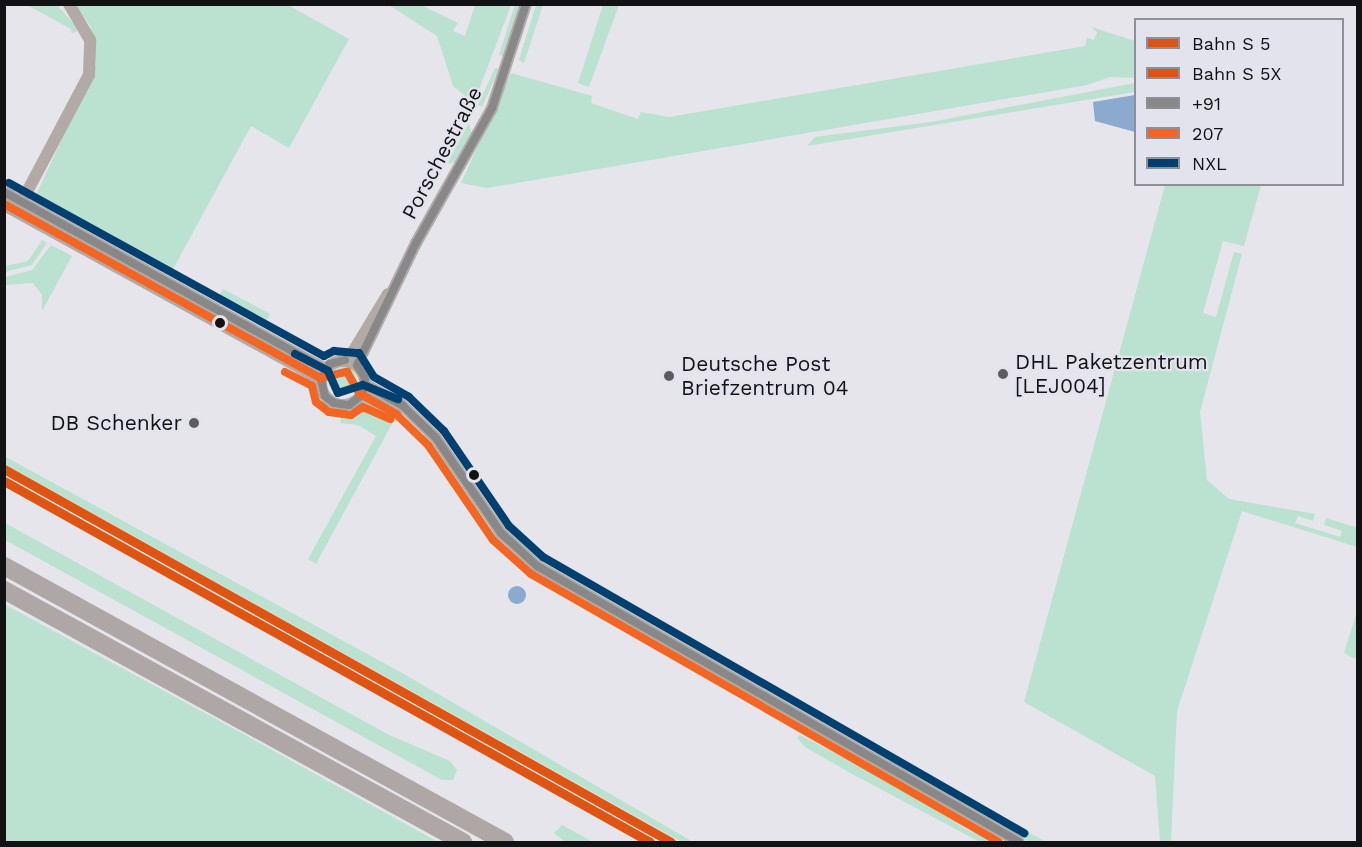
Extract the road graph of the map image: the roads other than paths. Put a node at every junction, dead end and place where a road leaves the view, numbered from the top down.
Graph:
1 (69, 4) edge
2 (526, 4) edge
3 (4, 192) edge
4 (4, 205) edge
5 (19, 207) junction
6 (353, 363) junction
7 (323, 374) junction
8 (364, 390) junction
9 (4, 566) edge
10 (4, 590) edge
11 (463, 843) edge
12 (505, 843) edge
13 (1019, 843) edge

1 - 5 street
2 - 6 street, Porschestraße
3 - 5 street
4 - 5 street
5 - 7 street
6 - 7 street
6 - 8 street
7 - 8 street
8 - 13 street
9 - 12 highway
10 - 11 highway

